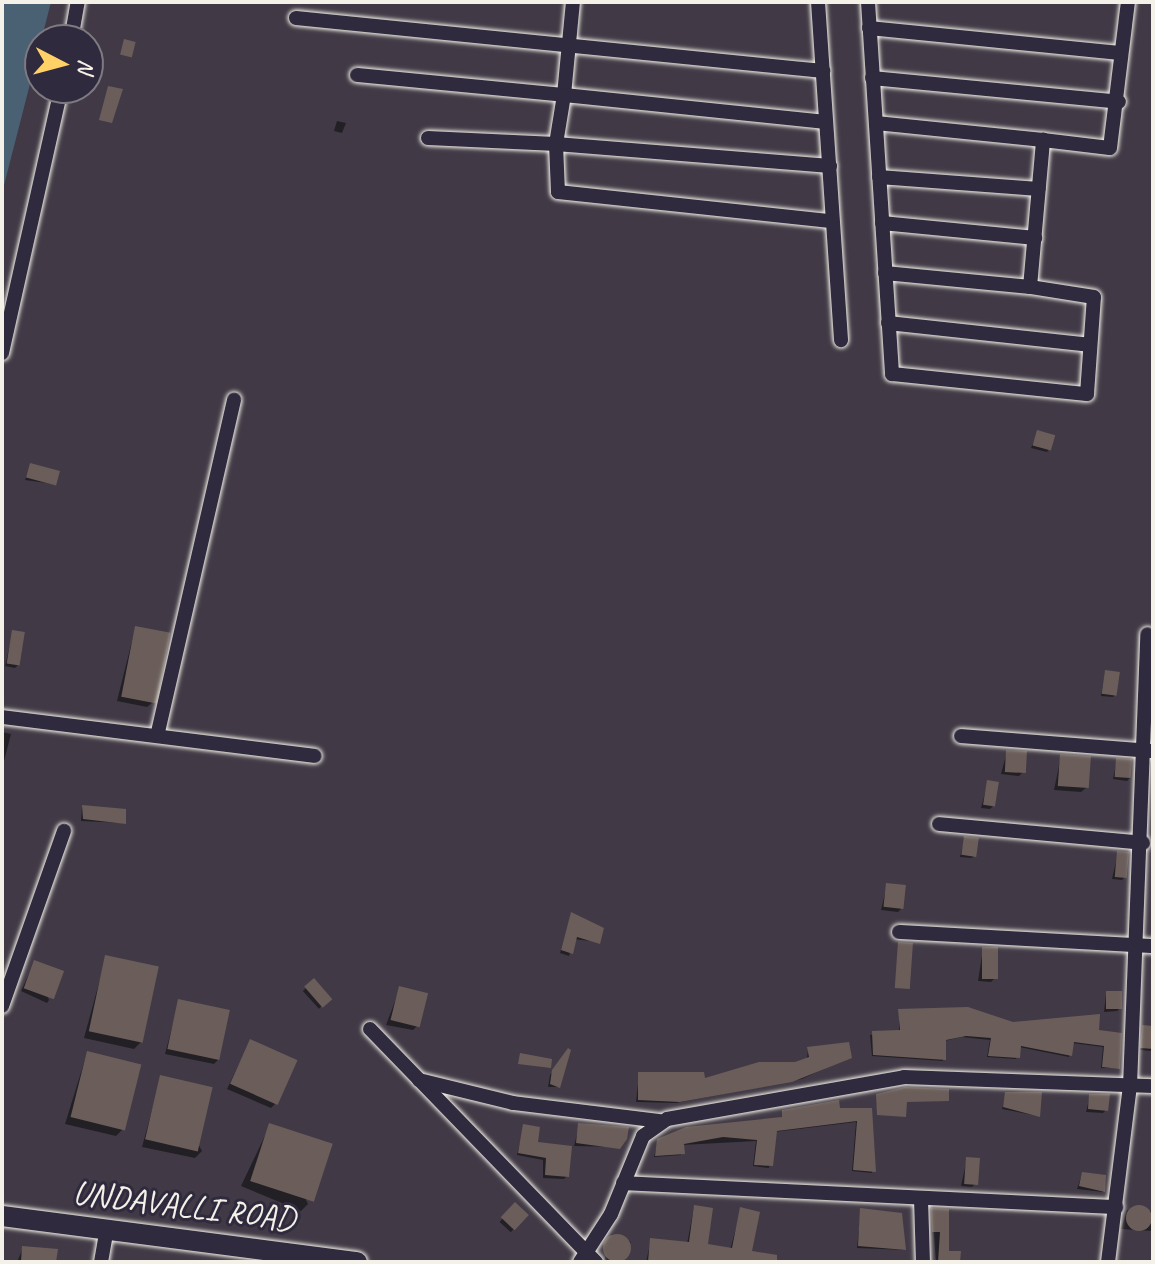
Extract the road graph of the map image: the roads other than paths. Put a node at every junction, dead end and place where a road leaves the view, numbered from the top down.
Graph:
1 (78, 2) edge
2 (573, 2) edge
3 (818, 2) edge
4 (868, 2) edge
5 (1128, 2) edge
6 (296, 18) dead end
7 (74, 24) edge
8 (869, 28) junction
9 (569, 45) junction
10 (1120, 53) junction
11 (823, 71) junction
12 (357, 75) dead end
13 (872, 78) junction
14 (564, 95) junction
15 (1119, 102) junction
16 (57, 104) edge
17 (826, 122) junction
18 (876, 123) junction
19 (428, 138) dead end
20 (1043, 140) junction
21 (556, 144) junction
22 (830, 166) junction
23 (879, 177) junction
24 (1039, 189) junction
25 (830, 221) junction
26 (882, 223) junction
27 (1035, 238) junction
28 (885, 273) junction
29 (1030, 287) junction
30 (888, 323) junction
31 (841, 340) dead end
32 (1089, 345) junction
33 (2, 353) edge
34 (234, 400) dead end
35 (1147, 634) dead end
36 (2, 717) edge
37 (158, 732) junction
38 (961, 736) dead end
39 (1150, 751) edge
40 (315, 756) dead end
41 (939, 824) dead end
42 (64, 831) dead end
43 (1143, 843) junction
44 (899, 932) dead end
45 (1137, 945) junction
46 (1153, 946) edge
47 (2, 1006) edge
48 (370, 1029) dead end
49 (419, 1080) junction
50 (1130, 1086) junction
51 (1153, 1086) edge
52 (660, 1121) junction
53 (623, 1183) junction
54 (921, 1199) junction
55 (1116, 1207) junction
56 (2, 1216) edge
57 (107, 1229) junction
58 (300, 1256) edge
59 (587, 1259) edge
60 (101, 1262) edge
61 (357, 1262) edge
62 (923, 1262) edge
63 (1108, 1262) edge

1 - 7 street
2 - 9 street
3 - 11 street
4 - 8 street
5 - 10 street
6 - 9 street
8 - 10 street
8 - 13 street
9 - 11 street
9 - 14 street
10 - 15 street
11 - 17 street
12 - 14 street
13 - 15 street
13 - 18 street
14 - 17 street
14 - 21 street
15 - 20 street
16 - 33 street
17 - 22 street
18 - 20 street
18 - 23 street
19 - 21 street
20 - 24 street
21 - 22 street
21 - 25 street
22 - 25 street
23 - 24 street
23 - 26 street
24 - 27 street
25 - 31 street
26 - 27 street
26 - 28 street
27 - 29 street
28 - 29 street
28 - 30 street
29 - 32 street
30 - 32 street
30 - 32 street
34 - 37 street
35 - 39 street
36 - 37 street
37 - 40 street
38 - 39 street
39 - 43 street
41 - 43 street
42 - 47 street
43 - 45 street
44 - 45 street
45 - 46 street
45 - 50 street
48 - 49 street
49 - 52 street
49 - 59 street
50 - 51 street
50 - 52 street
50 - 55 street
52 - 53 street
53 - 54 street
53 - 59 street
54 - 55 street
54 - 62 street
55 - 63 street
56 - 57 main road, UNDAVALLI ROAD
57 - 58 main road, UNDAVALLI ROAD
57 - 60 street
58 - 61 main road, UNDAVALLI ROAD

